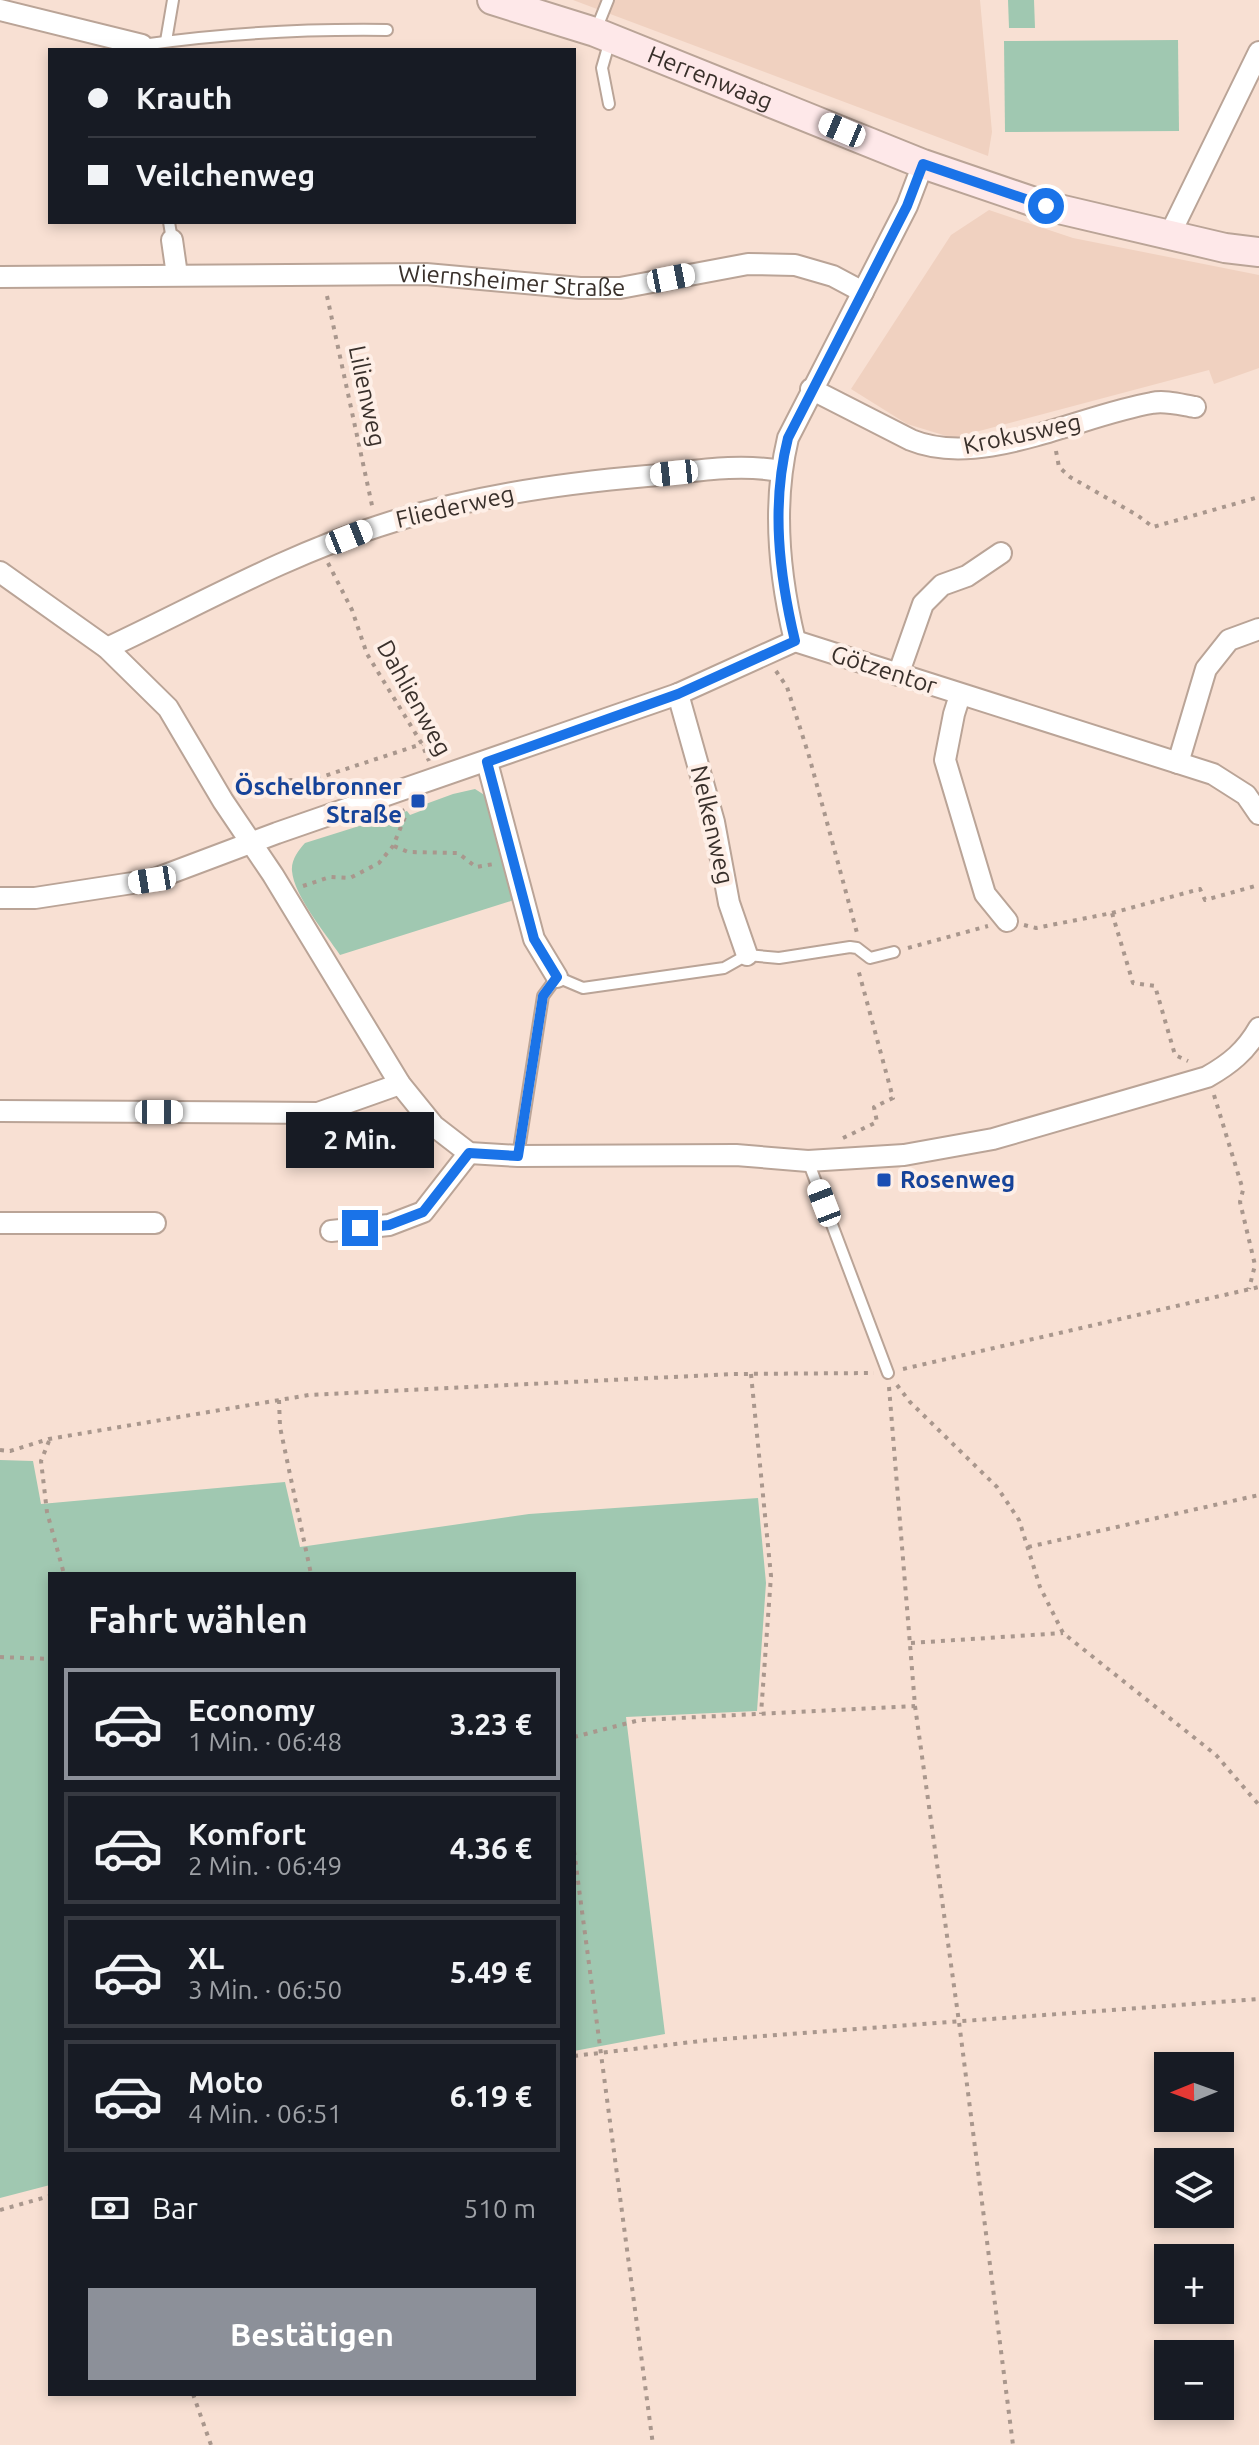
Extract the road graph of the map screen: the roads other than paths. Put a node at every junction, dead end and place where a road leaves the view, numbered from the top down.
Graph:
1 (173, 0) edge
2 (492, 0) edge
3 (608, 0) edge
4 (0, 10) edge
5 (387, 30) dead end
6 (603, 35) junction
7 (166, 41) junction
8 (142, 47) edge
9 (1259, 52) edge
10 (609, 104) dead end
11 (923, 164) junction
12 (170, 231) edge
13 (1169, 236) junction
14 (1259, 252) edge
15 (177, 275) junction
16 (0, 277) edge
17 (863, 292) junction
18 (811, 389) junction
19 (1195, 407) dead end
20 (780, 471) junction
21 (1001, 553) dead end
22 (0, 572) edge
23 (1259, 629) edge
24 (795, 641) junction
25 (107, 648) junction
26 (898, 675) junction
27 (678, 694) junction
28 (960, 695) junction
29 (487, 762) junction
30 (1178, 763) junction
31 (1259, 814) edge
32 (251, 843) junction
33 (0, 898) edge
34 (1007, 921) road end
35 (894, 952) road end
36 (747, 955) junction
37 (557, 977) junction
38 (1256, 1041) edge
39 (400, 1084) junction
40 (0, 1111) edge
41 (469, 1153) junction
42 (518, 1156) junction
43 (808, 1161) junction
44 (0, 1223) edge
45 (155, 1223) dead end
46 (331, 1231) dead end
47 (888, 1373) road end

1 - 7 lane
2 - 6 main road, Herrenwaag
3 - 6 lane
4 - 8 street
5 - 7 lane
6 - 10 lane
6 - 11 main road, Herrenwaag
7 - 8 lane
9 - 13 street
11 - 13 main road
11 - 17 street
12 - 15 street
13 - 14 main road
15 - 16 street, Wiernsheimer Straße
15 - 17 street, Wiernsheimer Straße
17 - 18 street
18 - 19 street, Krokusweg
18 - 20 street
20 - 24 street
20 - 25 street, Fliederweg
21 - 26 street
22 - 25 street
23 - 30 street
24 - 26 street, Götzentor
24 - 27 street
25 - 32 street
26 - 28 street, Götzentor
27 - 29 street
27 - 36 street, Nelkenweg
28 - 30 street, Götzentor
28 - 34 street, Götzentor
29 - 32 street
29 - 37 street
30 - 31 street, Götzentor
32 - 33 street
32 - 39 street
35 - 36 lane
36 - 37 lane
37 - 42 lane
38 - 43 street
39 - 40 street
39 - 41 street
41 - 42 street
41 - 46 street
42 - 43 street
43 - 47 lane
44 - 45 street

